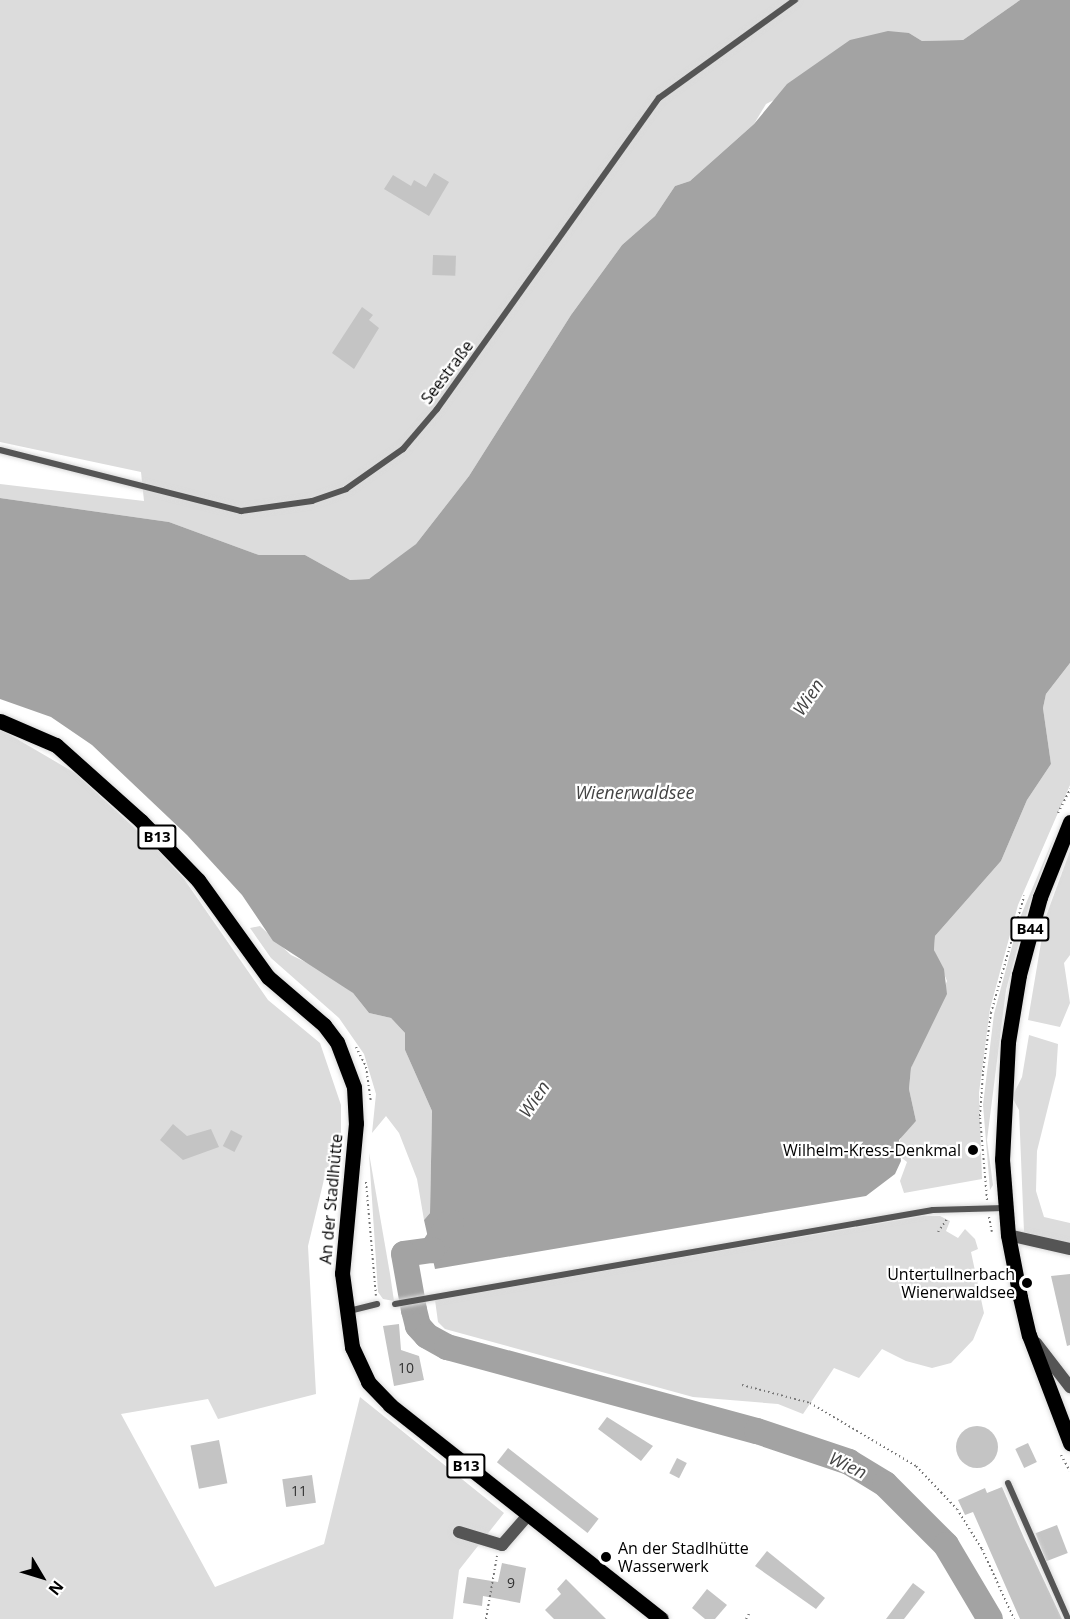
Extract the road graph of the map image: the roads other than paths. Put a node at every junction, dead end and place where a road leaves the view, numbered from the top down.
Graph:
1 (795, 0) edge
2 (0, 450) edge
3 (0, 721) edge
4 (1070, 822) edge
5 (1005, 1208) junction
6 (1001, 1237) junction
7 (1070, 1249) edge
8 (377, 1304) dead end
9 (395, 1304) dead end
10 (345, 1311) junction
11 (1029, 1335) junction
12 (1070, 1388) edge
13 (1070, 1443) edge
14 (1008, 1483) dead end
15 (528, 1515) junction
16 (459, 1532) dead end
17 (661, 1619) edge
18 (1068, 1619) edge

1 - 2 lane, Seestraße
3 - 10 main road, An der Stadlhütte / B13
4 - 5 main road, B44
5 - 6 main road, B44
5 - 9 lane
6 - 7 street
6 - 11 main road, B44
8 - 10 lane
10 - 15 main road, An der Stadlhütte / B13
11 - 12 street
11 - 13 main road, B44
14 - 18 lane
15 - 16 street
15 - 17 main road, An der Stadlhütte / B13

